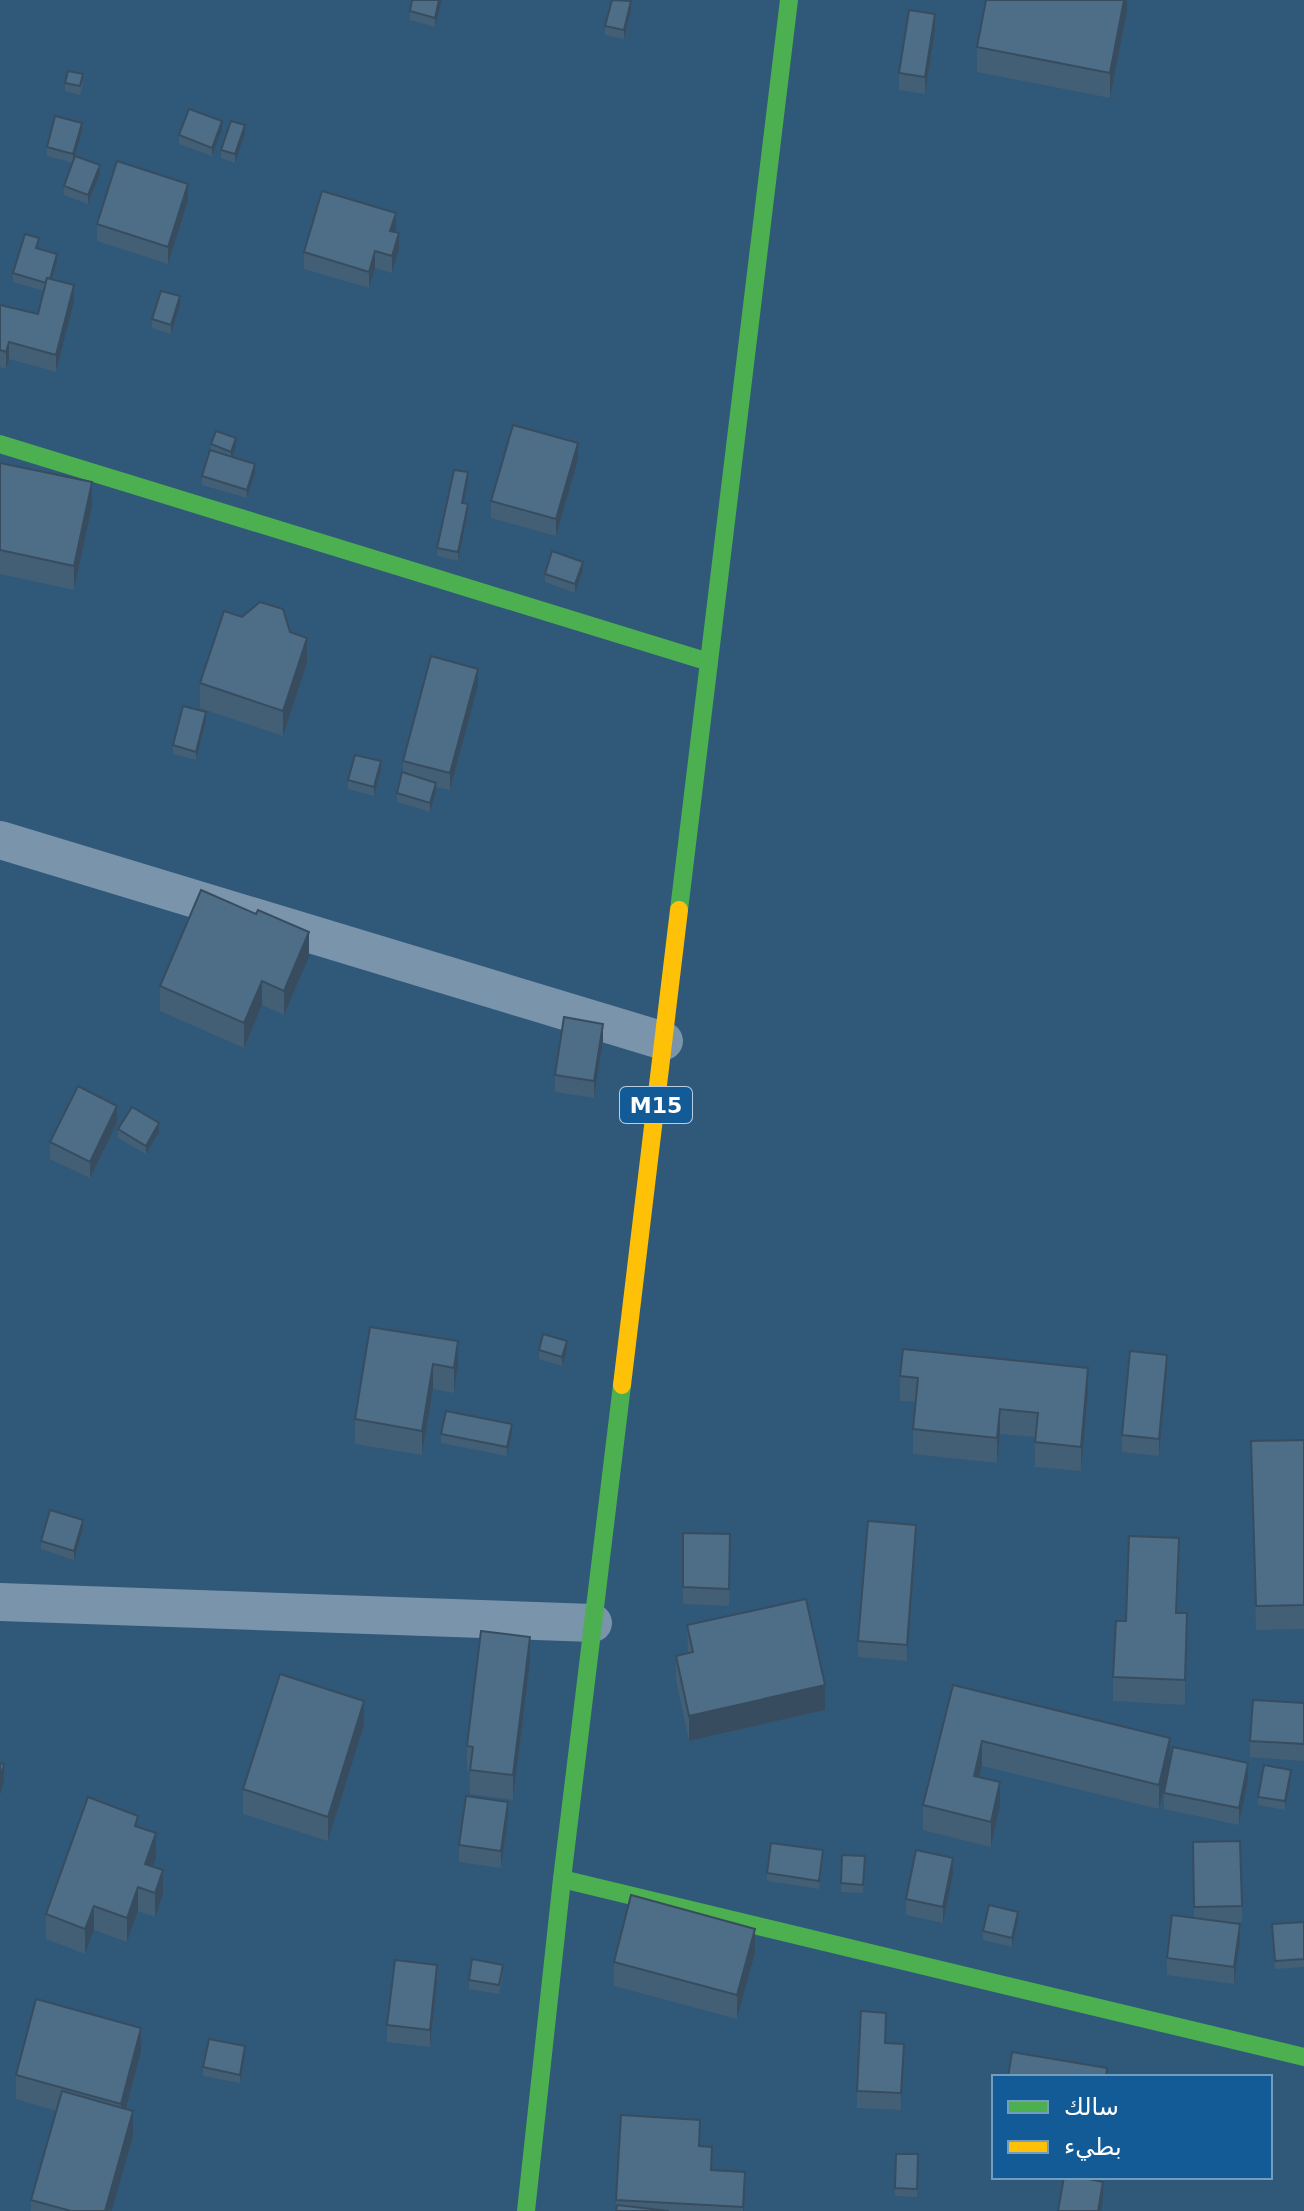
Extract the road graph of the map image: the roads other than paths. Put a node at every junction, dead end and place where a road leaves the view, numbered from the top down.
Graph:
1 (789, 0) edge
2 (0, 444) edge
3 (709, 662) junction
4 (0, 840) edge
5 (664, 1041) junction
6 (0, 1602) edge
7 (593, 1623) junction
8 (562, 1879) junction
9 (1304, 2057) edge
10 (526, 2211) edge

1 - 3 main road, M15
2 - 3 main road
3 - 5 main road, M15
4 - 5 street
5 - 7 main road, M15
6 - 7 street
7 - 8 main road, M15
8 - 9 main road
8 - 10 main road, M15

